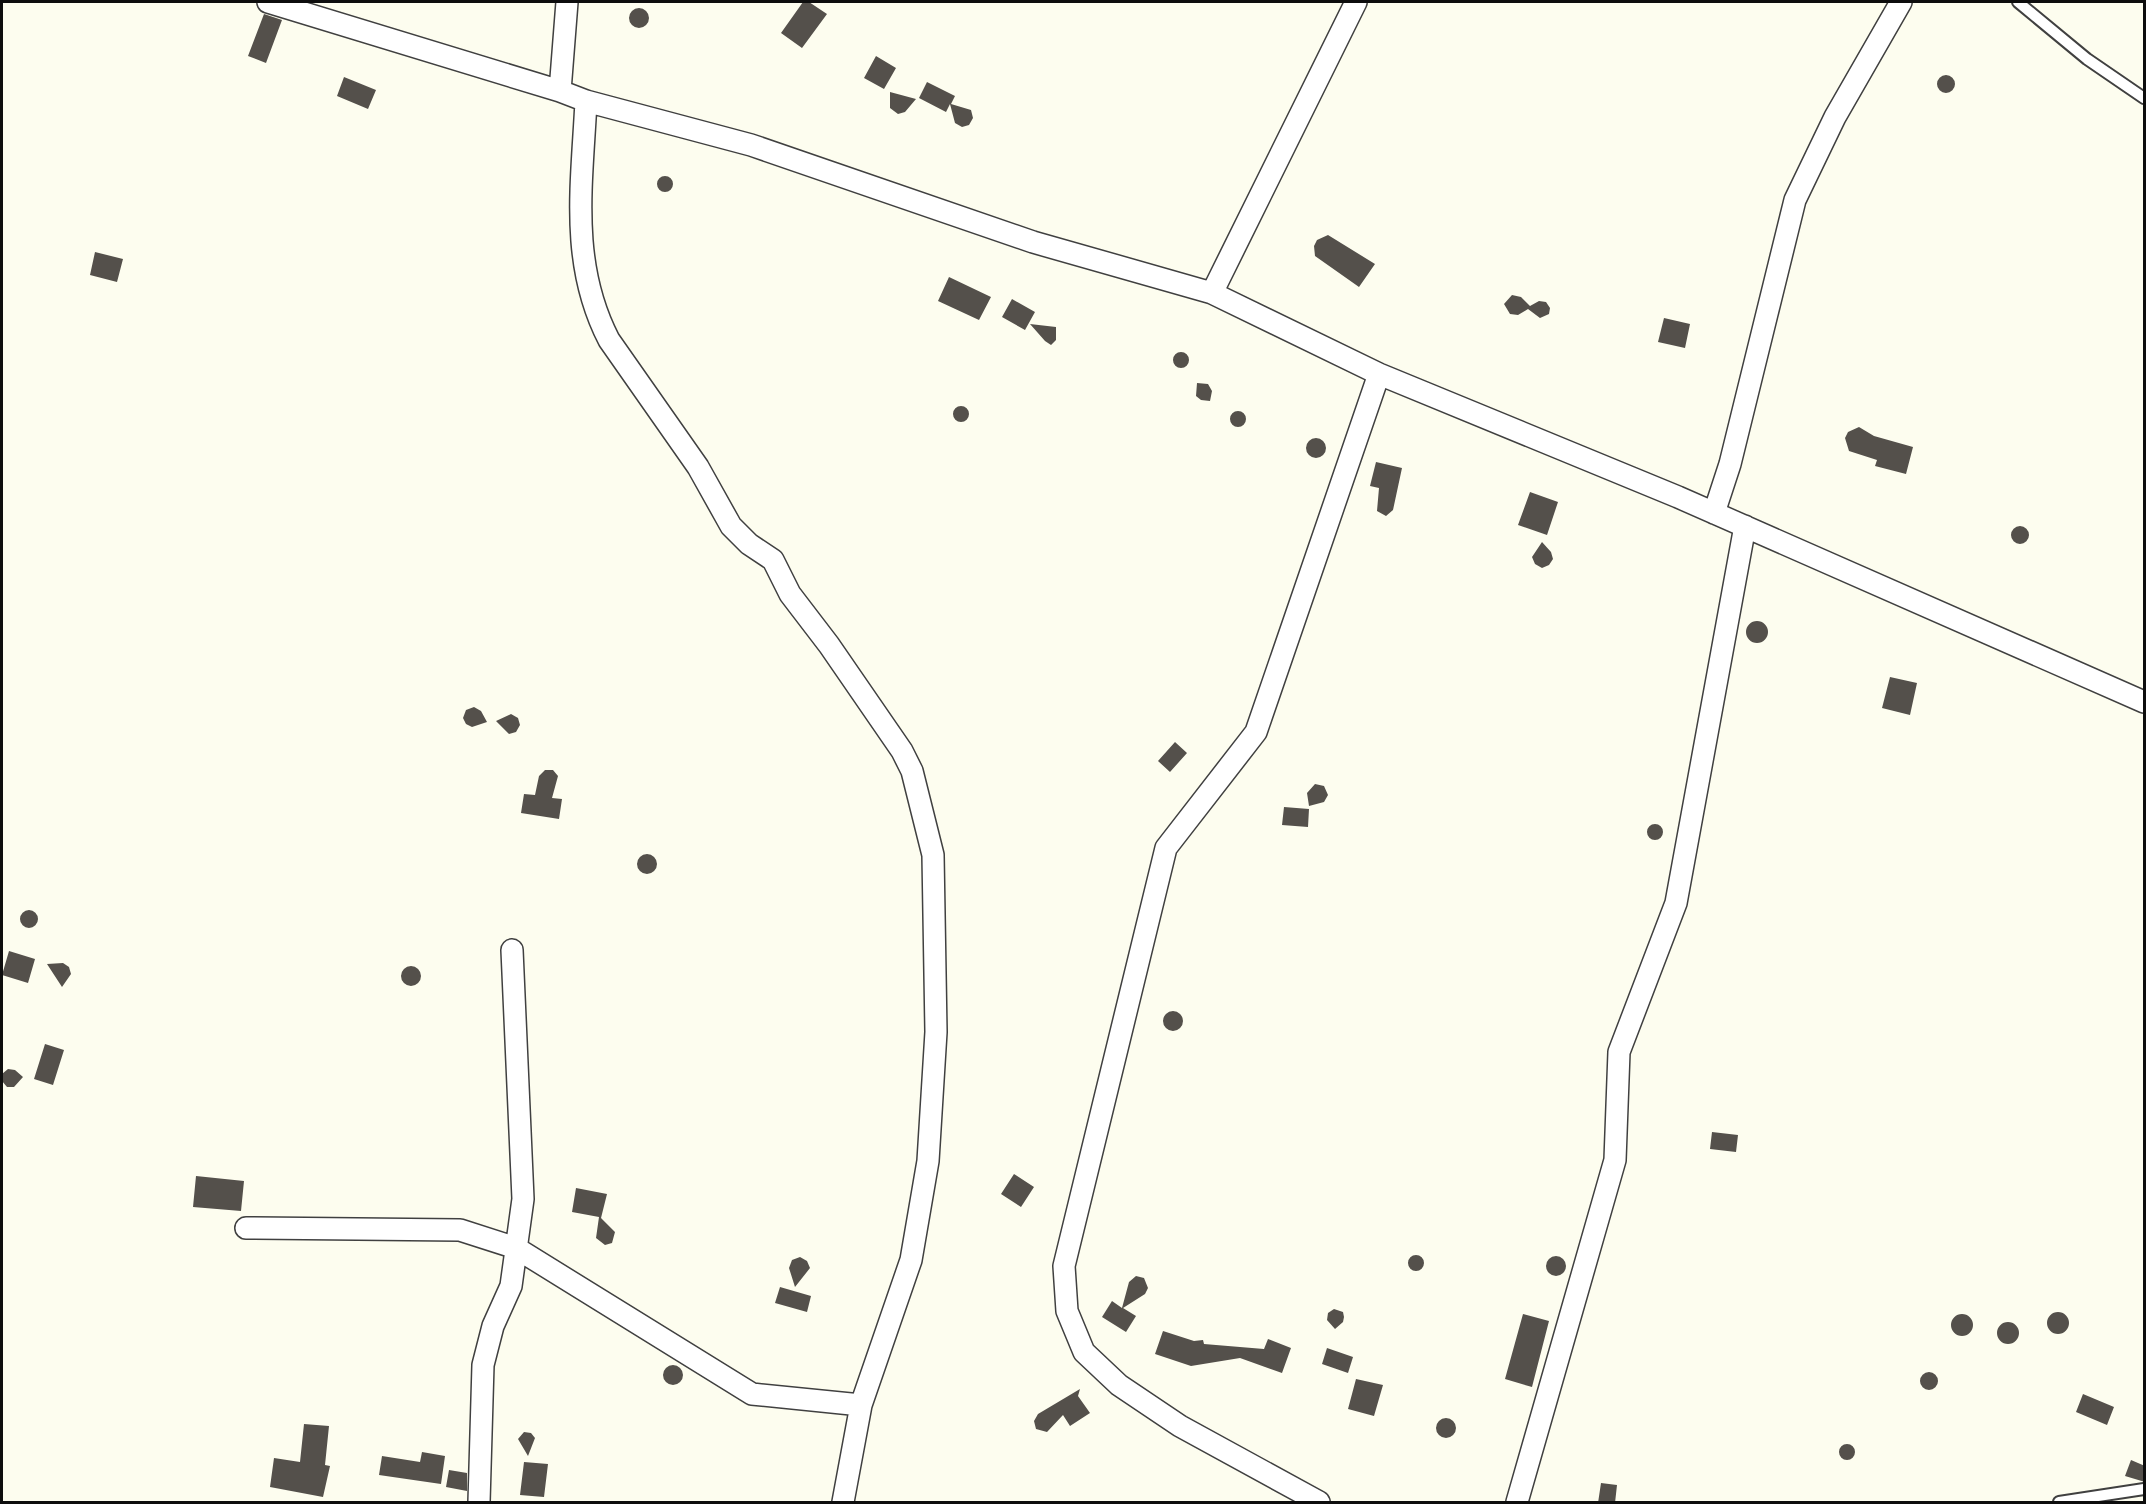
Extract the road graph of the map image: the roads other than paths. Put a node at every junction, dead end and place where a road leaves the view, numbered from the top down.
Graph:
1 (268, 2) edge
2 (567, 2) edge
3 (1356, 2) edge
4 (1901, 2) edge
5 (2018, 2) edge
6 (560, 91) junction
7 (2145, 98) edge
8 (586, 101) junction
9 (1212, 293) junction
10 (1379, 374) junction
11 (1714, 513) junction
12 (1745, 526) junction
13 (2145, 702) edge
14 (512, 950) dead end
15 (246, 1228) dead end
16 (516, 1248) junction
17 (861, 1405) junction
18 (2145, 1489) edge
19 (479, 1503) edge
20 (843, 1503) edge
21 (1319, 1503) edge
22 (1517, 1503) edge
23 (2059, 1503) edge

1 - 6 street
2 - 6 street
3 - 9 street
4 - 11 street
5 - 7 lane
6 - 8 street
8 - 9 street
8 - 17 street
9 - 10 street
10 - 11 street
10 - 21 street
11 - 12 street
12 - 13 street
12 - 22 street
14 - 16 street
15 - 16 street
16 - 17 street
16 - 19 street
17 - 20 street
18 - 23 lane

